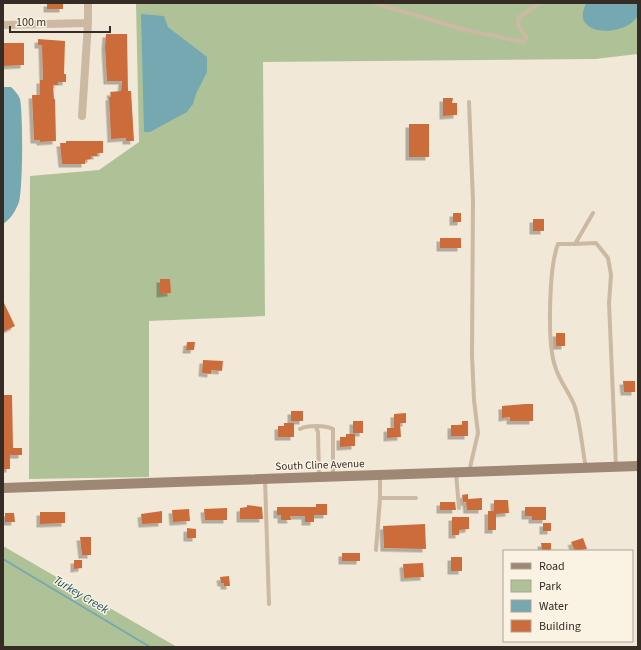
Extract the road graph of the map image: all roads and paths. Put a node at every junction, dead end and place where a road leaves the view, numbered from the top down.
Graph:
1 (88, 3) edge
2 (374, 3) edge
3 (540, 3) edge
4 (88, 23) junction
5 (3, 25) edge
6 (469, 102) dead end
7 (82, 116) dead end
8 (593, 213) dead end
9 (575, 244) junction
10 (316, 427) junction
11 (300, 429) dead end
12 (638, 466) edge
13 (616, 467) junction
14 (586, 468) junction
15 (456, 472) junction
16 (469, 472) junction
17 (380, 475) junction
18 (334, 476) junction
19 (318, 477) junction
20 (265, 478) junction
21 (3, 488) edge
22 (380, 498) junction
23 (416, 498) dead end
24 (459, 508) dead end
25 (376, 550) dead end
26 (269, 604) dead end

1 - 4 street
2 - 3 lane
4 - 5 street
4 - 7 street
6 - 16 lane
8 - 9 lane
9 - 13 lane
9 - 14 lane
10 - 11 lane
10 - 18 lane
10 - 19 lane
12 - 13 street, South Cline Avenue
13 - 14 street, South Cline Avenue
14 - 16 street, South Cline Avenue
15 - 16 street, South Cline Avenue
15 - 17 street, South Cline Avenue
15 - 24 lane
17 - 18 street, South Cline Avenue
17 - 22 lane
18 - 19 street, South Cline Avenue
19 - 20 street, South Cline Avenue
20 - 21 street, South Cline Avenue
20 - 26 lane
22 - 23 lane
22 - 25 lane

